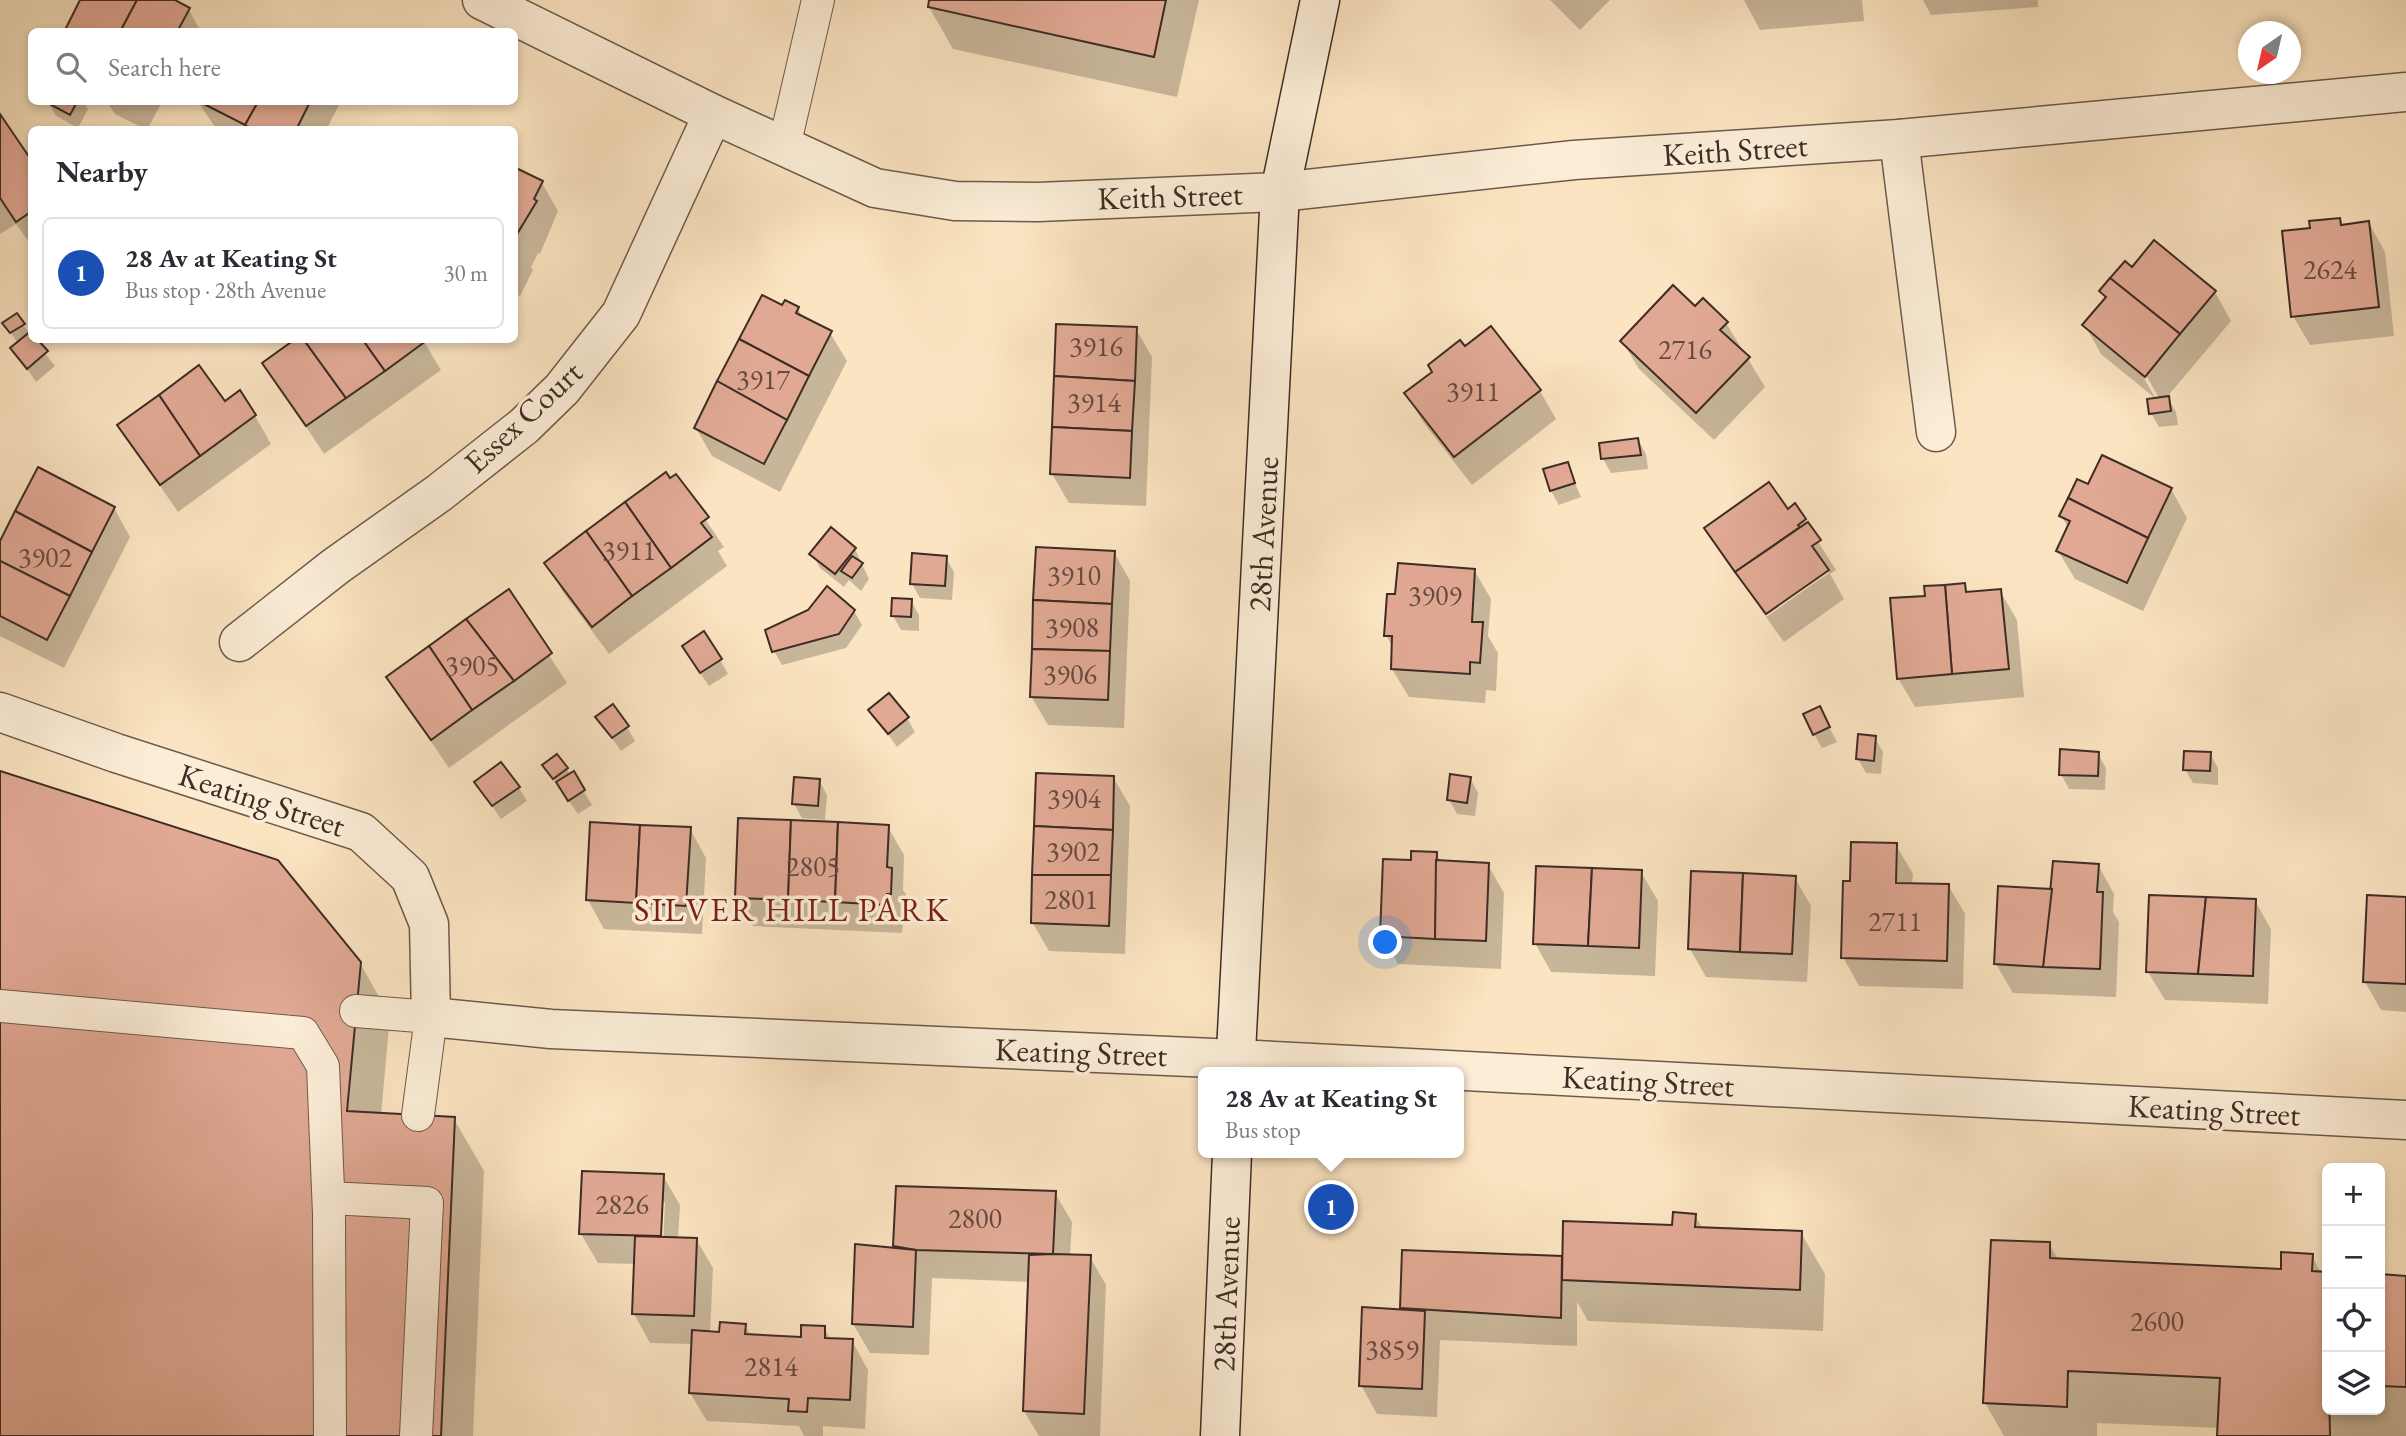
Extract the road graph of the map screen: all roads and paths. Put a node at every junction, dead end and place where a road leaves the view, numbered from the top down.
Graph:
1 (482, 0) edge
2 (818, 0) edge
3 (1320, 0) edge
4 (2406, 92) edge
5 (713, 114) junction
6 (1899, 139) junction
7 (784, 146) junction
8 (1280, 192) junction
9 (1936, 432) dead end
10 (239, 642) dead end
11 (0, 712) edge
12 (0, 1006) edge
13 (356, 1011) dead end
14 (431, 1017) junction
15 (1236, 1066) edge
16 (1258, 1067) edge
17 (1464, 1077) edge
18 (418, 1115) dead end
19 (2406, 1120) edge
20 (1232, 1158) edge
21 (329, 1198) junction
22 (330, 1436) edge
23 (416, 1436) edge
24 (1220, 1436) edge

1 - 5 street, Keith Street
2 - 7 lane
3 - 8 street, 28th Avenue
4 - 6 street, Keith Street
5 - 7 street, Keith Street
5 - 10 street, Essex Court
6 - 8 street, Keith Street
6 - 9 street
7 - 8 street, Keith Street
8 - 15 street, 28th Avenue
11 - 14 street, Keating Street
12 - 21 lane
13 - 14 lane
14 - 15 street, Keating Street
14 - 18 lane
15 - 16 street, Keating Street
17 - 19 street, Keating Street
20 - 24 street, 28th Avenue
21 - 22 lane
21 - 23 lane

